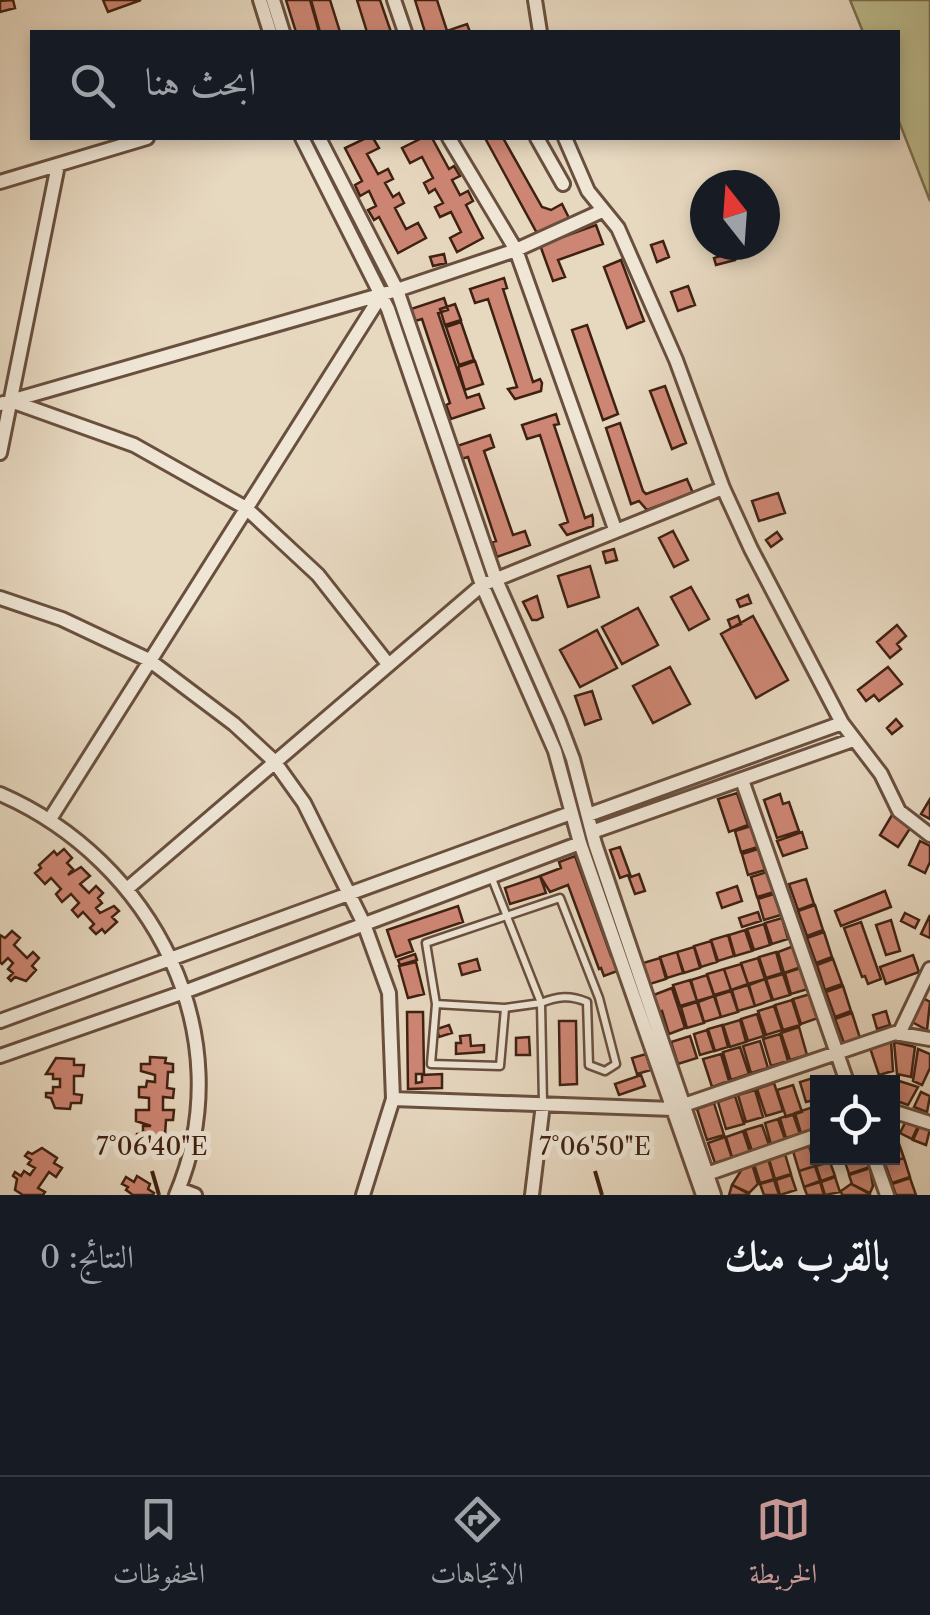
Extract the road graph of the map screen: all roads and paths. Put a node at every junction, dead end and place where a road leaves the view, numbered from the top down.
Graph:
1 (260, 0) edge
2 (274, 0) edge
3 (394, 0) edge
4 (535, 0) edge
5 (269, 30) edge
6 (283, 30) edge
7 (403, 30) edge
8 (540, 30) edge
9 (140, 140) edge
10 (303, 140) edge
11 (320, 140) edge
12 (450, 140) edge
13 (539, 140) edge
14 (566, 140) edge
15 (58, 164) junction
16 (0, 182) edge
17 (562, 184) dead end
18 (602, 211) junction
19 (516, 250) junction
20 (397, 290) junction
21 (382, 294) junction
22 (5, 403) edge
23 (0, 453) edge
24 (722, 488) junction
25 (246, 508) junction
26 (615, 529) junction
27 (489, 582) junction
28 (0, 598) edge
29 (149, 660) junction
30 (388, 664) junction
31 (842, 723) junction
32 (854, 740) junction
33 (274, 762) junction
34 (742, 780) junction
35 (0, 794) edge
36 (571, 813) junction
37 (588, 815) junction
38 (50, 819) junction
39 (592, 832) junction
40 (930, 834) edge
41 (580, 843) junction
42 (491, 876) junction
43 (128, 888) junction
44 (348, 894) junction
45 (505, 917) junction
46 (364, 924) junction
47 (170, 957) junction
48 (930, 969) edge
49 (184, 992) junction
50 (541, 1003) junction
51 (436, 1004) junction
52 (504, 1008) junction
53 (0, 1020) edge
54 (900, 1034) junction
55 (930, 1040) edge
56 (836, 1054) junction
57 (0, 1056) edge
58 (844, 1075) edge
59 (394, 1099) junction
60 (543, 1104) junction
61 (677, 1107) junction
62 (900, 1114) edge
63 (930, 1123) edge
64 (810, 1137) edge
65 (876, 1165) edge
66 (707, 1174) junction
67 (177, 1192) edge
68 (195, 1195) edge
69 (362, 1195) edge
70 (532, 1195) edge
71 (703, 1195) edge
72 (714, 1195) edge
73 (887, 1195) edge

1 - 5 street
2 - 6 street
3 - 7 street
4 - 8 street
9 - 15 street
10 - 21 street
11 - 20 street
12 - 19 street
13 - 17 street
14 - 18 street
15 - 16 street
15 - 22 street
18 - 19 street
18 - 24 street
19 - 20 street
19 - 26 street
20 - 21 street
20 - 27 street
21 - 22 street
21 - 25 street
21 - 27 street
22 - 23 street
22 - 25 street
24 - 26 street
24 - 31 street
25 - 29 street
25 - 30 street
26 - 27 street
27 - 30 street
27 - 36 street
27 - 37 street
28 - 29 street
29 - 33 street
29 - 38 street
30 - 33 street
31 - 32 street
31 - 37 street
32 - 34 street
32 - 40 street
33 - 43 street
33 - 44 street
34 - 39 street
34 - 56 street
35 - 38 street
36 - 41 street
36 - 44 street
37 - 39 street
38 - 43 street
39 - 61 street
41 - 42 street
41 - 61 street
42 - 45 lane
42 - 46 street
43 - 47 street
44 - 46 street
44 - 47 street
45 - 50 lane
45 - 50 lane
45 - 51 lane
46 - 49 street
46 - 59 street
47 - 49 street
47 - 53 street
48 - 54 street
49 - 57 street
49 - 67 street
50 - 52 lane
50 - 60 lane
51 - 52 lane
51 - 52 lane
54 - 55 street
54 - 56 street
56 - 58 street
56 - 61 street
59 - 60 street
59 - 69 street
60 - 61 street
60 - 70 street
61 - 66 street
61 - 71 street
62 - 63 street
64 - 66 street
65 - 73 street
66 - 72 street
67 - 68 street

